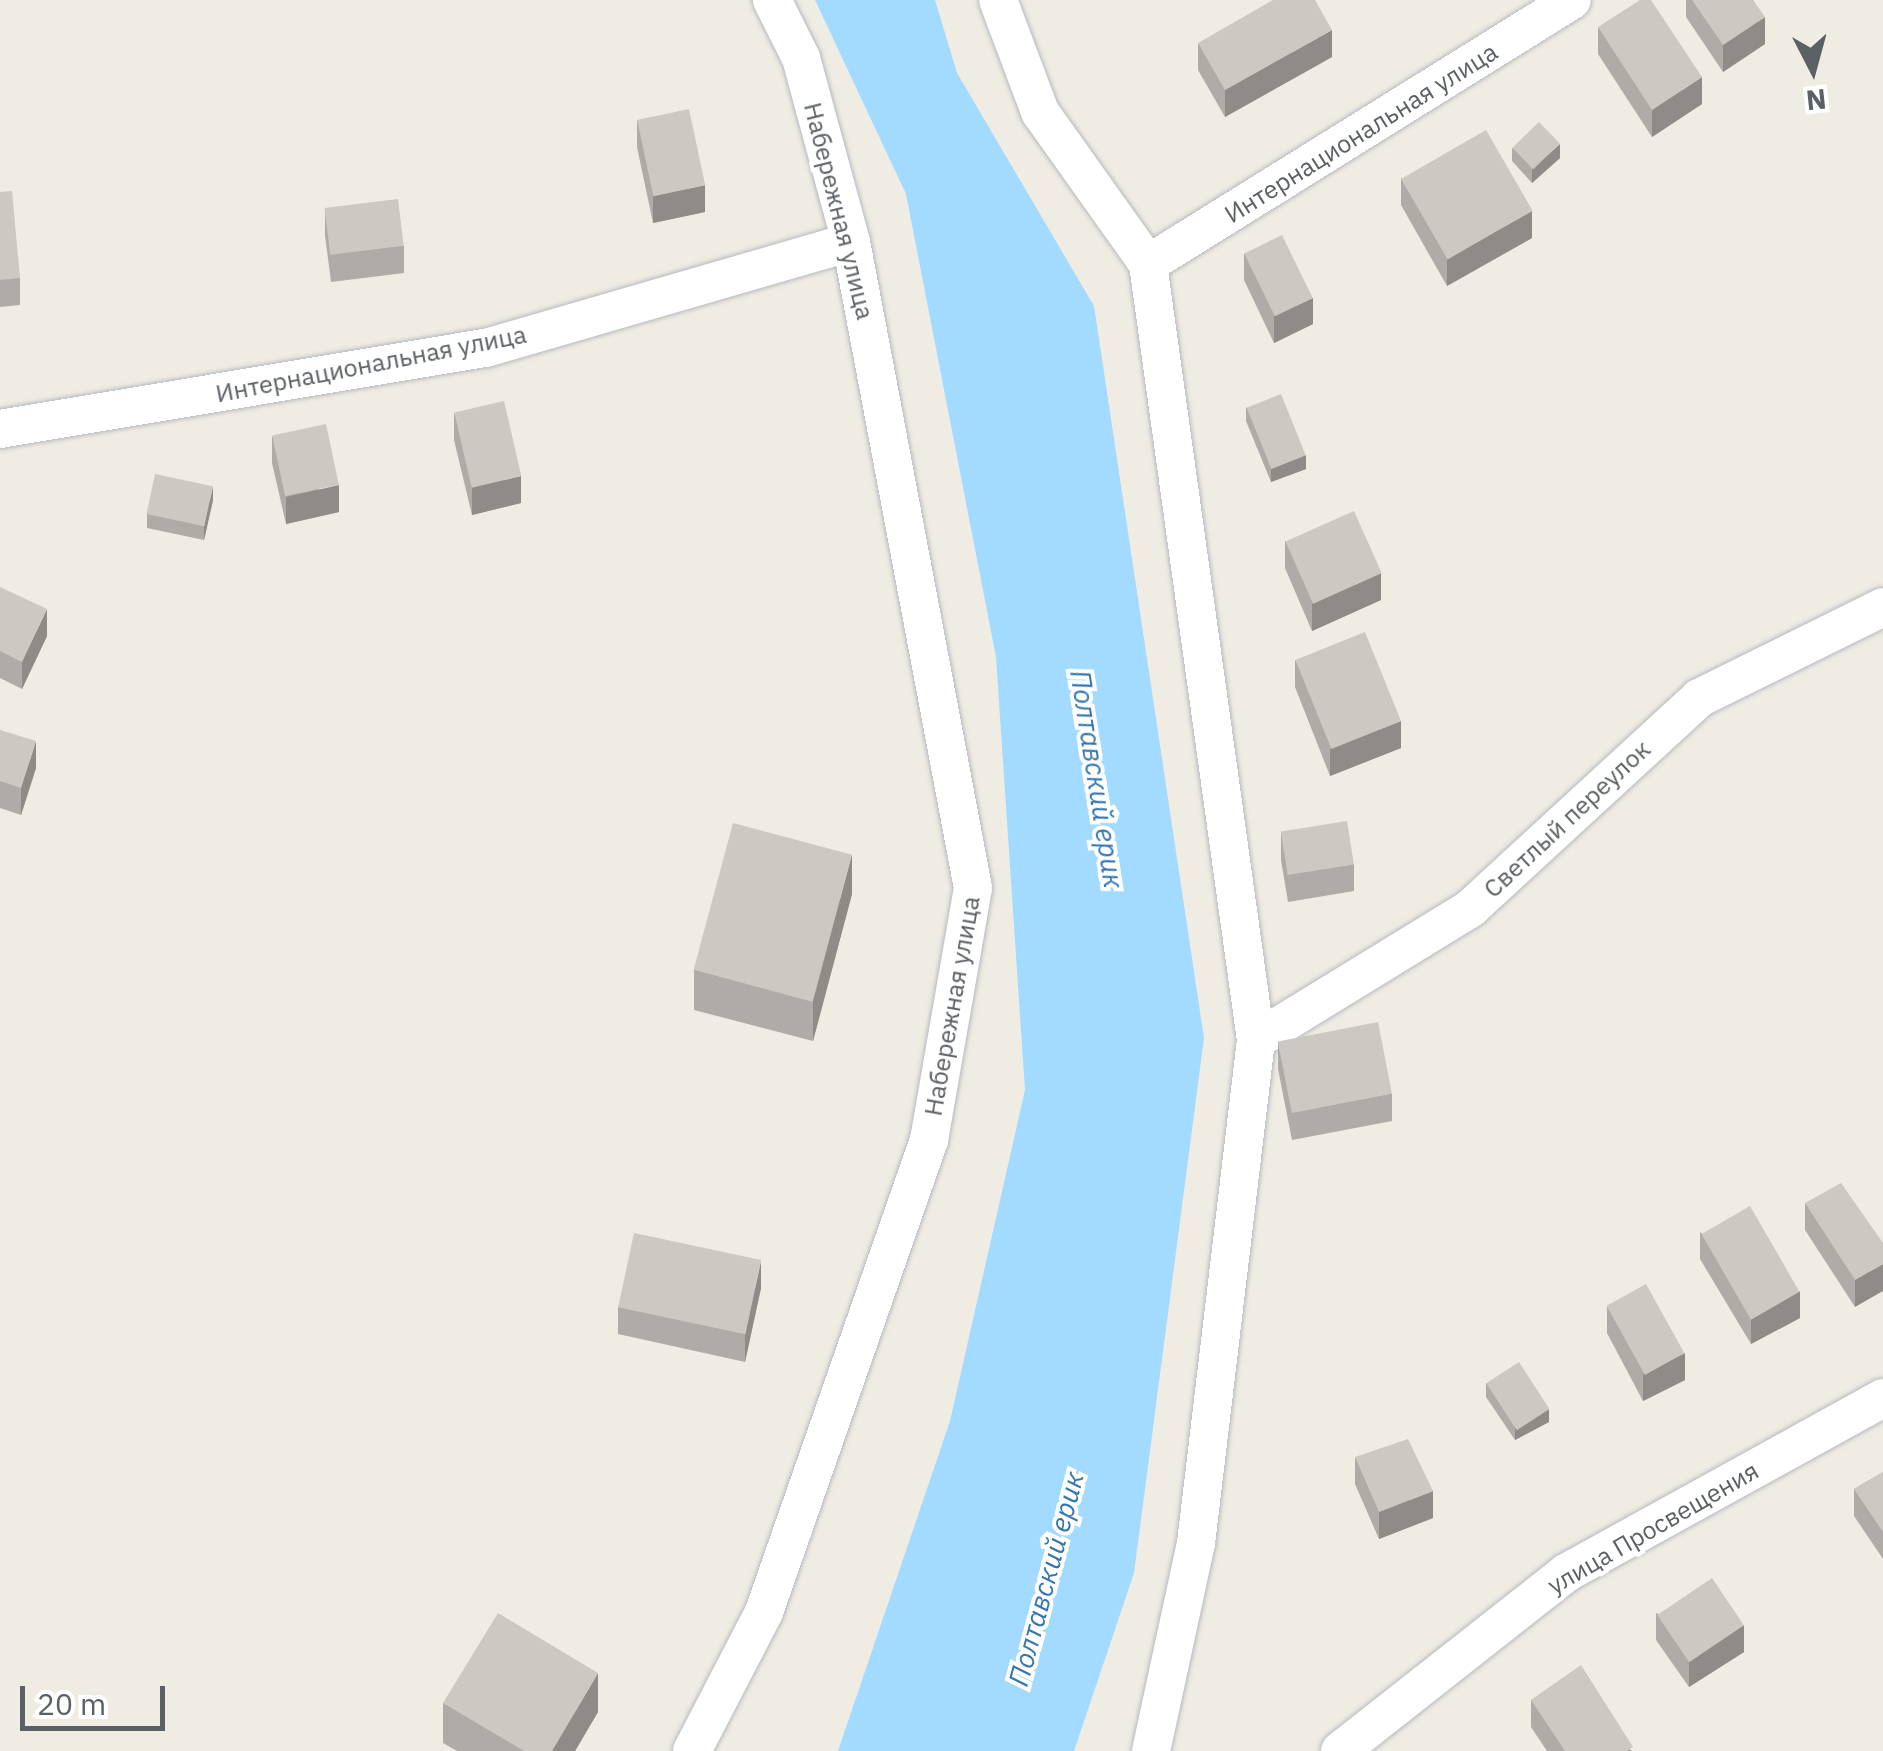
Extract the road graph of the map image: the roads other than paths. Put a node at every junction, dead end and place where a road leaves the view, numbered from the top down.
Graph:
1 (772, 0) edge
2 (998, 0) edge
3 (1572, 0) edge
4 (852, 242) junction
5 (1148, 264) junction
6 (0, 429) edge
7 (1883, 607) edge
8 (1256, 1040) junction
9 (1883, 1398) edge
10 (692, 1751) edge
11 (1151, 1751) edge
12 (1340, 1751) edge

1 - 4 street, Набережная улица
2 - 5 street
3 - 5 street, Интернациональная улица
4 - 6 street, Интернациональная улица
4 - 10 street, Набережная улица
5 - 8 street
7 - 8 street, Светлый переулок
8 - 11 street
9 - 12 street, улица Просвещения

